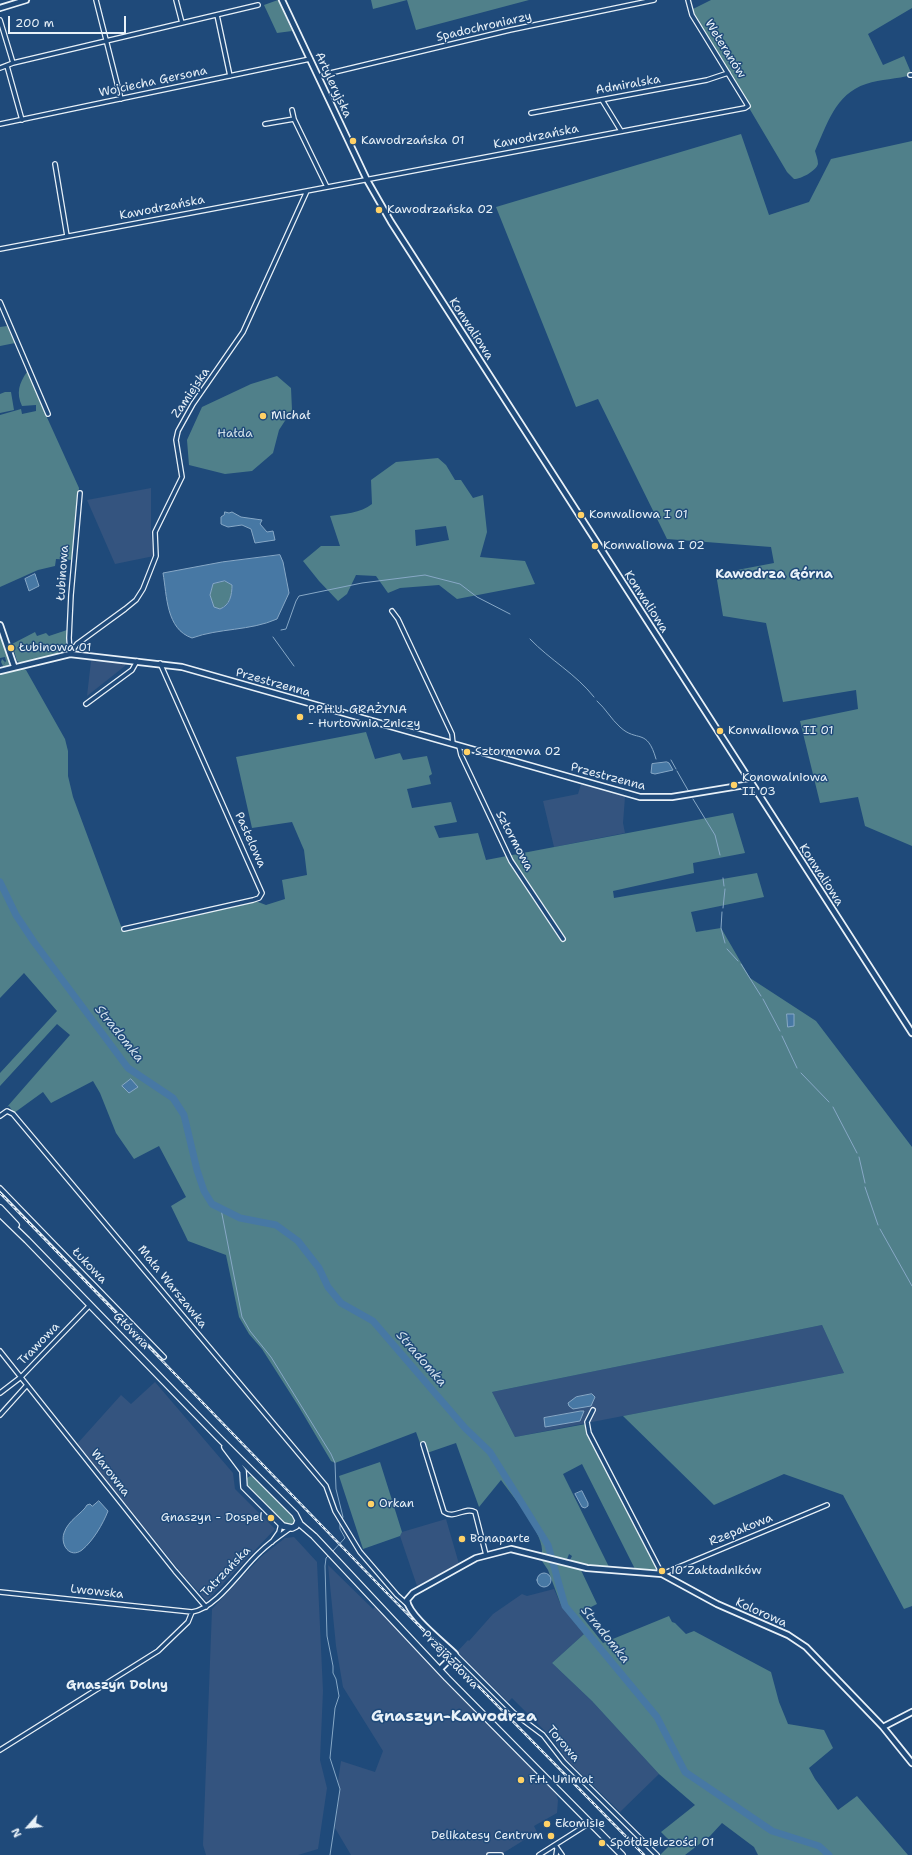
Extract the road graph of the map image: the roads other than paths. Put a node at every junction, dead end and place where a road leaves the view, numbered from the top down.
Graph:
1 (26, 0) edge
2 (96, 0) edge
3 (176, 0) edge
4 (282, 0) edge
5 (654, 0) edge
6 (688, 0) edge
7 (258, 5) dead end
8 (1, 6) edge
9 (217, 15) junction
10 (0, 20) edge
11 (182, 22) junction
12 (106, 41) junction
13 (310, 59) junction
14 (13, 63) junction
15 (7, 66) junction
16 (0, 68) edge
17 (728, 72) junction
18 (230, 76) junction
19 (318, 76) junction
20 (121, 98) junction
21 (602, 100) junction
22 (748, 106) joint
23 (292, 110) dead end
24 (531, 113) dead end
25 (294, 119) junction
26 (22, 120) junction
27 (0, 124) edge
28 (265, 124) dead end
29 (621, 131) junction
30 (55, 164) dead end
31 (367, 180) junction
32 (327, 187) junction
33 (307, 191) junction
34 (67, 236) junction
35 (0, 249) edge
36 (0, 302) edge
37 (48, 414) dead end
38 (80, 493) dead end
39 (392, 611) dead end
40 (0, 625) edge
41 (70, 654) junction
42 (137, 661) junction
43 (160, 663) junction
44 (14, 666) junction
45 (0, 671) edge
46 (86, 704) dead end
47 (453, 744) junction
48 (459, 746) junction
49 (751, 784) junction
50 (124, 928) dead end
51 (563, 940) dead end
52 (912, 1033) edge
53 (0, 1116) edge
54 (0, 1188) edge
55 (0, 1207) edge
56 (0, 1214) edge
57 (27, 1240) junction
58 (90, 1305) junction
59 (0, 1351) edge
60 (164, 1357) dead end
61 (21, 1377) junction
62 (28, 1385) junction
63 (0, 1393) edge
64 (593, 1410) dead end
65 (0, 1415) edge
66 (218, 1438) junction
67 (423, 1444) dead end
68 (256, 1475) junction
69 (244, 1477) junction
70 (827, 1505) dead end
71 (298, 1521) junction
72 (280, 1524) junction
73 (292, 1528) junction
74 (271, 1542) junction
75 (323, 1547) junction
76 (486, 1554) junction
77 (662, 1574) junction
78 (0, 1592) edge
79 (407, 1604) junction
80 (206, 1607) junction
81 (192, 1612) junction
82 (390, 1616) junction
83 (455, 1654) junction
84 (442, 1667) junction
85 (912, 1712) edge
86 (493, 1723) junction
87 (883, 1726) junction
88 (0, 1750) edge
89 (912, 1763) edge
90 (591, 1822) junction
91 (556, 1847) junction
92 (489, 1855) edge
93 (500, 1855) edge
94 (539, 1855) edge
95 (556, 1855) edge
96 (562, 1855) edge
97 (622, 1855) edge
98 (657, 1855) edge

1 - 8 street
2 - 12 street
3 - 11 street
4 - 13 street, Artyleryjska
5 - 19 street, Spadochroniarzy
6 - 17 street, Weteranów
7 - 9 street
9 - 11 street
9 - 18 street
10 - 14 street
11 - 12 street
12 - 14 street
12 - 20 street
13 - 18 street, Wojciecha Gersona
13 - 19 street, Artyleryjska
14 - 15 street
15 - 16 street
15 - 26 street
17 - 21 street, Admiralska
17 - 22 street, Weteranów
18 - 20 street, Wojciecha Gersona
19 - 31 street, Artyleryjska
20 - 26 street, Wojciecha Gersona
21 - 24 street, Admiralska
21 - 29 street
22 - 29 street, Kawodrzańska
23 - 25 street
25 - 28 street
25 - 32 street
26 - 27 street, Wojciecha Gersona
29 - 31 street, Kawodrzańska
30 - 34 street
31 - 32 street, Kawodrzańska
31 - 49 street, Konwaliowa
32 - 33 street, Kawodrzańska
33 - 34 street, Kawodrzańska
33 - 41 street, Zamiejska
34 - 35 street, Kawodrzańska
36 - 37 street
38 - 41 street, Łubinowa
39 - 47 street
40 - 44 street
41 - 42 street, Przestrzenna
41 - 44 street, Przestrzenna
42 - 43 street, Przestrzenna
42 - 46 street
43 - 47 street, Przestrzenna
43 - 50 street, Pastelowa
44 - 45 street, Przestrzenna
47 - 48 street, Przestrzenna
48 - 49 street, Przestrzenna
48 - 51 street, Sztormowa
49 - 52 street, Konwaliowa
53 - 79 street, Mała Warszawka
54 - 60 street, Łukowa
55 - 57 main road, Główna
56 - 57 main road, Główna
57 - 58 main road, Główna
58 - 61 street, Trawowa
58 - 66 main road, Główna
59 - 61 street, Warowna
61 - 62 street, Warowna
61 - 63 street, Trawowa
62 - 65 street
62 - 80 street, Warowna
64 - 77 street
66 - 68 main road, Główna
66 - 69 main road, Główna
67 - 76 street
68 - 69 main road
68 - 71 main road, Główna
69 - 72 main road, Główna
70 - 77 street, Rzepakowa
71 - 73 main road
71 - 75 main road, Przejazdowa
72 - 73 main road, Przejazdowa
72 - 74 street, Tatrzańska
73 - 74 street, Tatrzańska
73 - 75 main road, Przejazdowa
74 - 80 street, Tatrzańska
75 - 82 main road, Przejazdowa
76 - 77 street, Kolorowa
76 - 79 street, Kolorowa
77 - 87 street, Kolorowa
78 - 81 street, Lwowska
79 - 83 street, Torowa
80 - 81 street, Tatrzańska
81 - 88 street
82 - 84 main road, Przejazdowa
82 - 86 main road, Przejazdowa
83 - 84 street
83 - 98 street, Torowa
84 - 86 main road, Przejazdowa
85 - 87 street
86 - 90 main road, Przejazdowa
87 - 89 street, Kolorowa
90 - 91 street
90 - 97 main road, Przejazdowa
91 - 94 street
91 - 95 street
91 - 96 street
92 - 93 street

